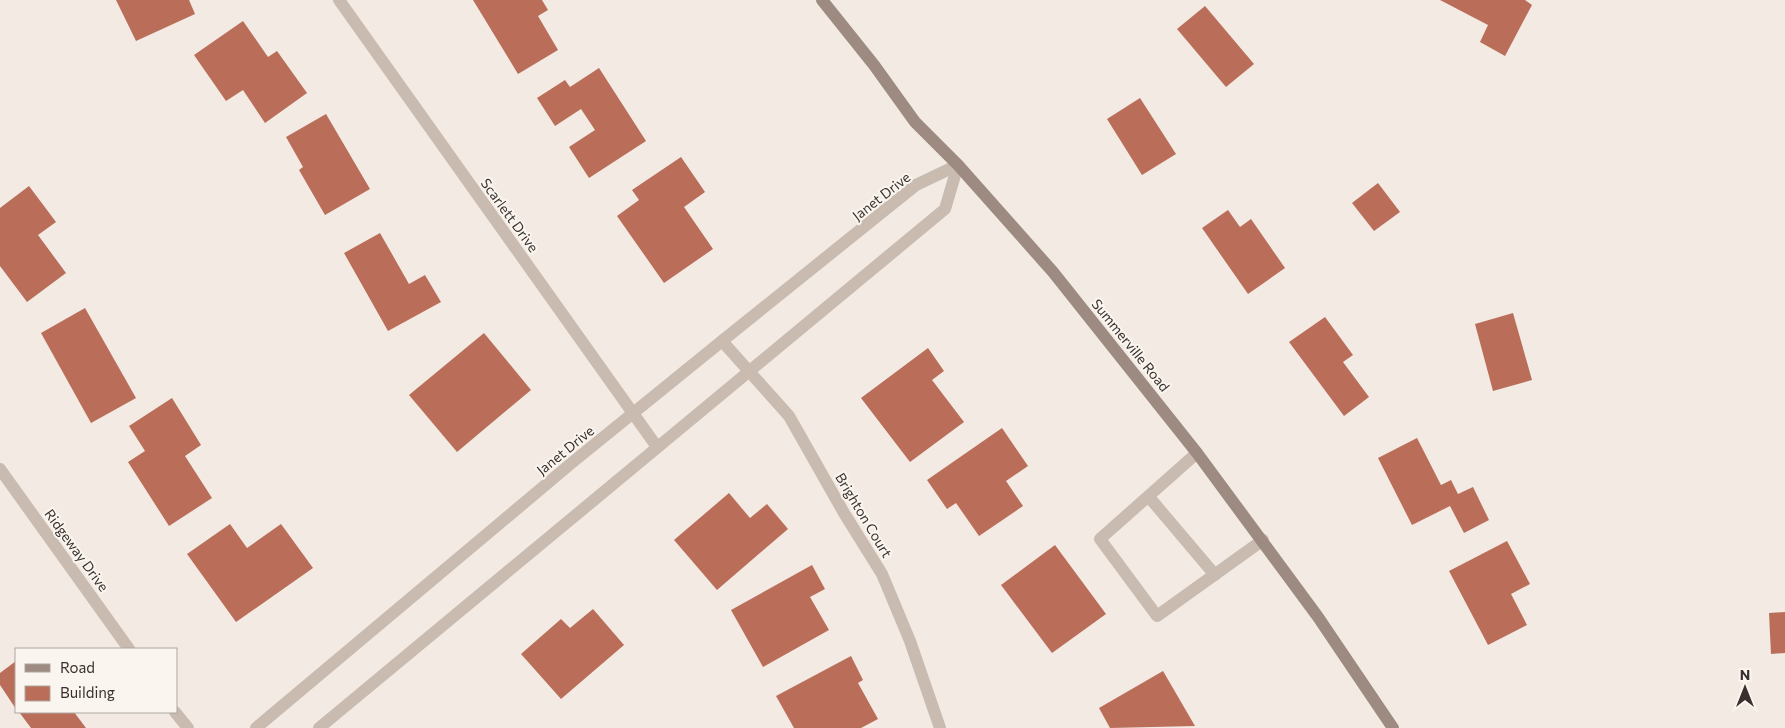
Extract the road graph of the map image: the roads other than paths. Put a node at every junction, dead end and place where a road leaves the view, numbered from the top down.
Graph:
1 (339, 0) edge
2 (822, 0) edge
3 (958, 165) junction
4 (722, 341) junction
5 (749, 373) junction
6 (634, 415) junction
7 (657, 448) junction
8 (1198, 453) junction
9 (0, 469) edge
10 (1149, 497) junction
11 (1262, 540) junction
12 (1215, 575) junction
13 (129, 648) edge
14 (176, 713) edge
15 (188, 728) edge
16 (256, 728) edge
17 (319, 728) edge
18 (940, 728) edge
19 (1394, 728) edge

1 - 6 street, Scarlett Drive
2 - 3 main road, Summerville Road
3 - 4 street, Janet Drive
3 - 5 street
3 - 8 main road, Summerville Road
4 - 5 street, Brighton Court
4 - 6 street, Janet Drive
5 - 7 street
5 - 18 street, Brighton Court
6 - 7 street, Scarlett Drive
6 - 16 street, Janet Drive
7 - 17 street
8 - 10 street
8 - 11 main road, Summerville Road
9 - 13 street, Ridgeway Drive
10 - 12 street
10 - 12 street
11 - 12 street
11 - 19 main road, Summerville Road
14 - 15 street

